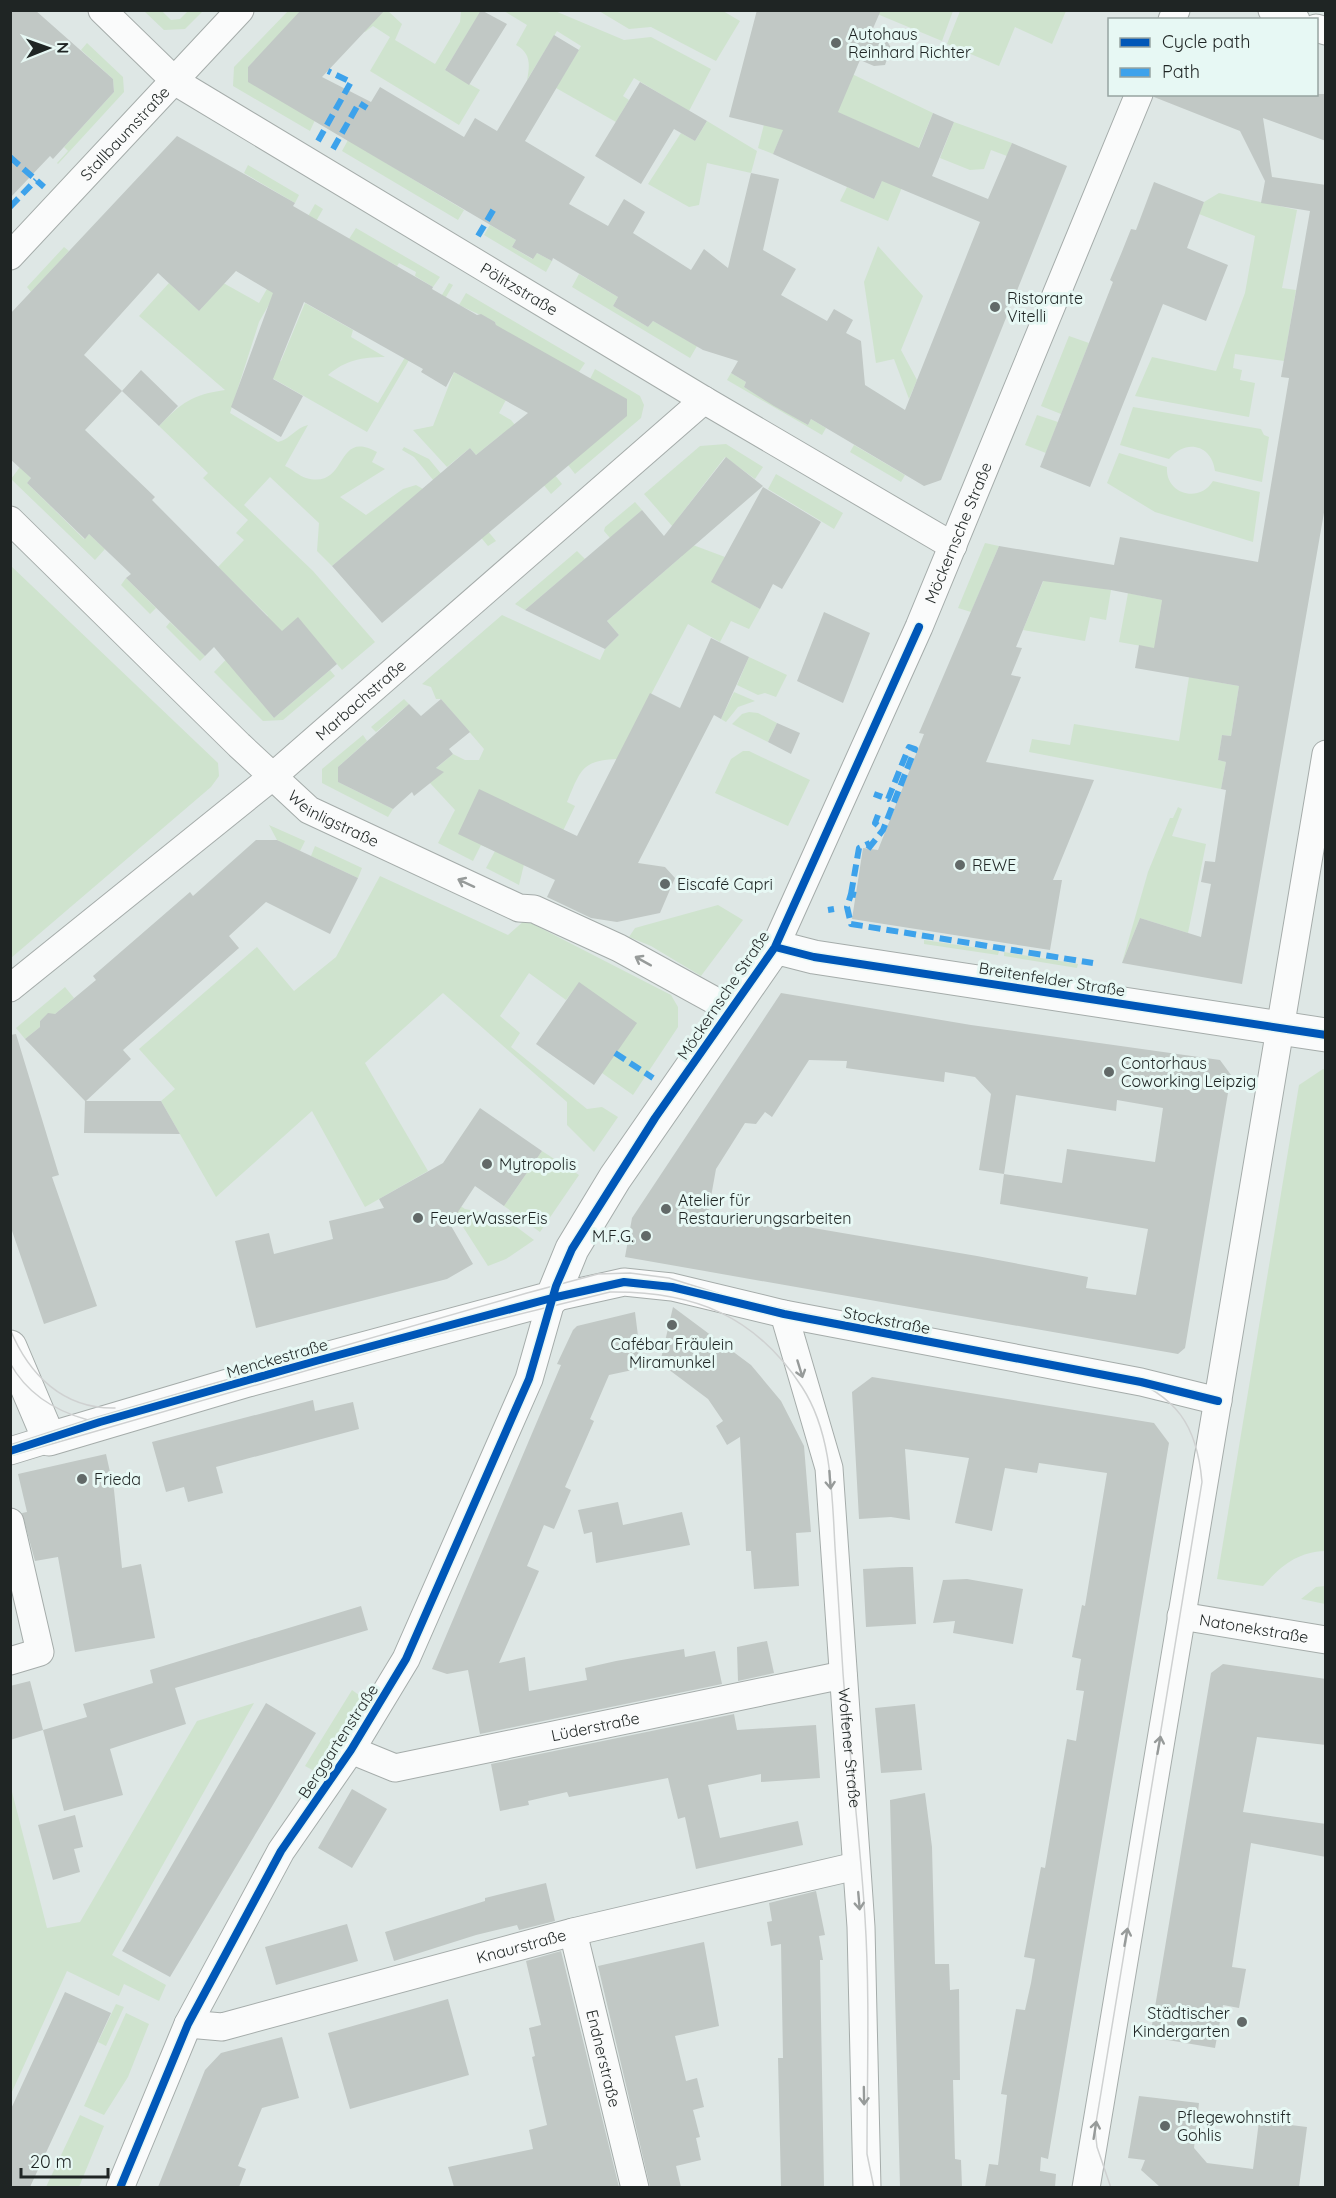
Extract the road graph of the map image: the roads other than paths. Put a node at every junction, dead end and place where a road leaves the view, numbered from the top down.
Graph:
1 (102, 10) edge
2 (240, 10) edge
3 (1272, 10) edge
4 (1291, 18) edge
5 (176, 82) junction
6 (1138, 96) edge
7 (10, 255) edge
8 (704, 400) junction
9 (10, 520) edge
10 (952, 546) junction
11 (1326, 753) edge
12 (272, 777) junction
13 (775, 947) junction
14 (10, 988) edge
15 (730, 1009) junction
16 (1280, 1027) junction
17 (1320, 1034) edge
18 (552, 1298) junction
19 (784, 1314) junction
20 (10, 1347) edge
21 (1218, 1401) junction
22 (49, 1439) junction
23 (10, 1451) edge
24 (10, 1522) edge
25 (1181, 1616) junction
26 (1326, 1640) edge
27 (10, 1661) edge
28 (843, 1675) junction
29 (351, 1750) junction
30 (856, 1866) junction
31 (573, 1932) junction
32 (188, 2024) junction
33 (120, 2187) edge
34 (635, 2187) edge
35 (867, 2187) edge
36 (1086, 2187) edge

1 - 5 street, Pölitzstraße
2 - 5 street, Stallbaumstraße
3 - 4 street
5 - 7 street, Stallbaumstraße
5 - 8 street, Pölitzstraße
6 - 10 street, Möckernsche Straße
8 - 10 street, Pölitzstraße
8 - 12 street, Marbachstraße
9 - 12 street, Weinligstraße
10 - 13 street, Möckernsche Straße
11 - 16 street
12 - 14 street, Marbachstraße
15 -> 12 street, Weinligstraße
13 - 15 main road, Möckernsche Straße
13 - 16 main road, Breitenfelder Straße
15 - 18 main road, Möckernsche Straße
16 - 17 main road, Breitenfelder Straße
16 - 21 street
18 - 19 street, Stockstraße
18 - 22 main road, Menckestraße
18 - 29 street, Berggartenstraße
19 - 21 street, Stockstraße
19 -> 28 street, Wolfener Straße
20 - 22 main road
21 - 25 street
22 - 23 street, Menckestraße
24 - 27 street
25 - 26 street, Natonekstraße
36 -> 25 street
28 - 29 street, Lüderstraße
28 - 30 street, Wolfener Straße
29 - 32 street, Berggartenstraße
30 - 31 street, Knaurstraße
30 -> 35 street, Wolfener Straße
31 - 32 street, Knaurstraße
31 - 34 street, Endnerstraße
32 - 33 street, Berggartenstraße

